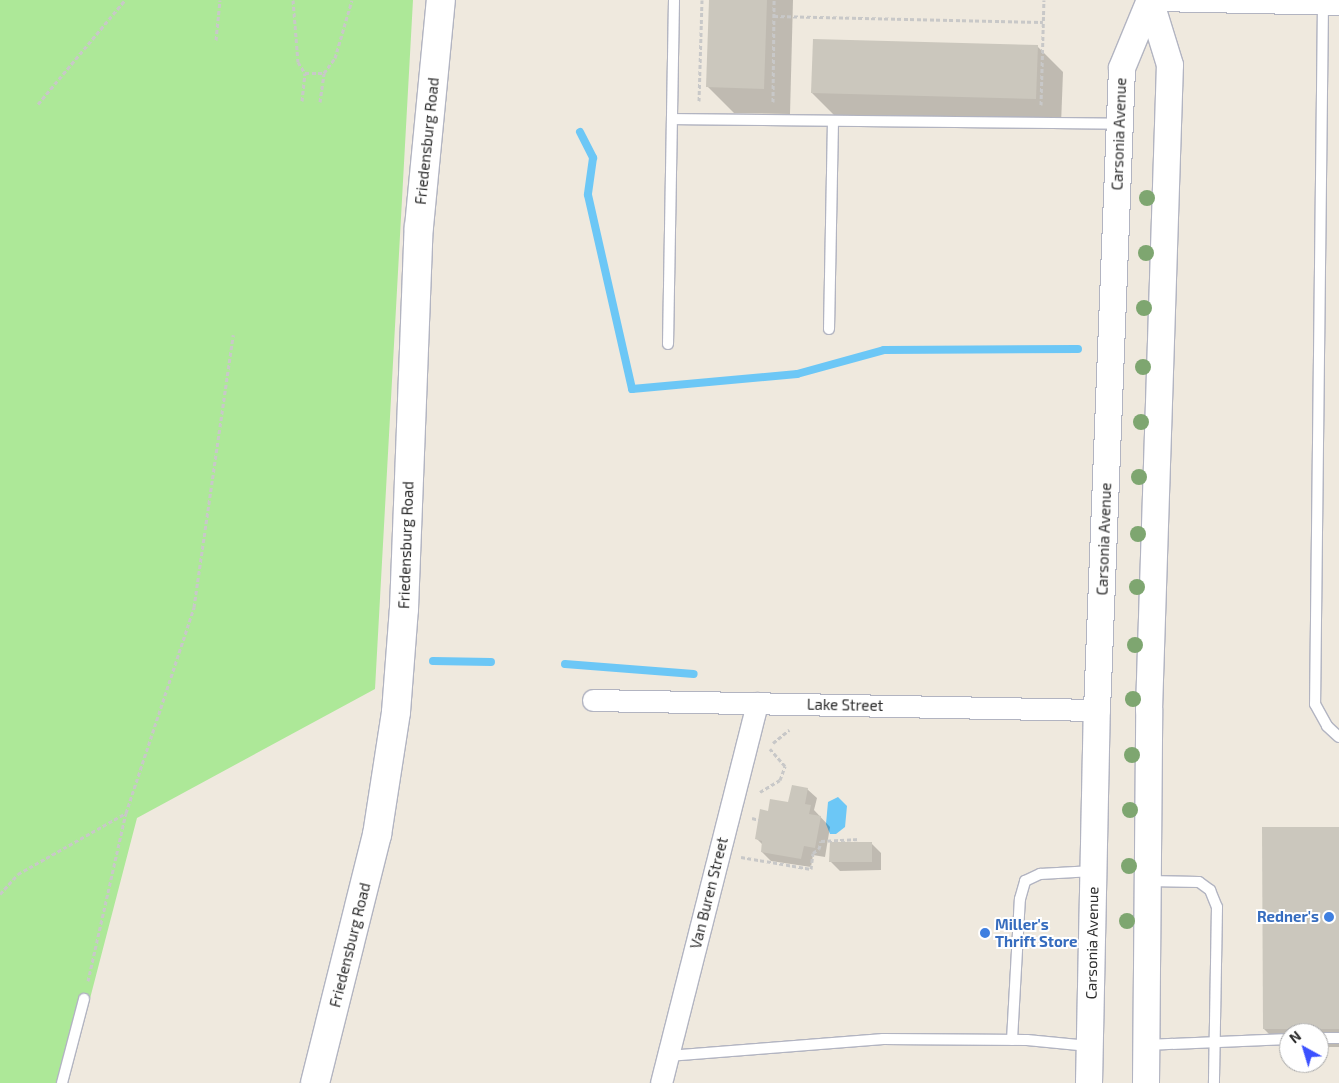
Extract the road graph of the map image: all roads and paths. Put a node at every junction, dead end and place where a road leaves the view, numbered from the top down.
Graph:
1 (125, 0) edge
2 (220, 0) edge
3 (293, 0) edge
4 (352, 0) edge
5 (441, 0) edge
6 (674, 0) edge
7 (702, 0) edge
8 (774, 0) edge
9 (1044, 0) edge
10 (1150, 0) edge
11 (1155, 0) edge
12 (1331, 4) edge
13 (774, 16) junction
14 (1043, 22) junction
15 (216, 40) dead end
16 (305, 73) junction
17 (324, 73) junction
18 (302, 101) dead end
19 (708, 101) dead end
20 (320, 102) dead end
21 (764, 102) dead end
22 (773, 103) junction
23 (783, 103) dead end
24 (38, 104) dead end
25 (1041, 110) dead end
26 (672, 119) junction
27 (773, 120) junction
28 (833, 121) junction
29 (1120, 124) junction
30 (830, 329) dead end
31 (233, 336) dead end
32 (668, 344) dead end
33 (593, 700) dead end
34 (757, 703) junction
35 (1097, 710) junction
36 (797, 730) dead end
37 (1339, 737) edge
38 (753, 796) dead end
39 (750, 810) dead end
40 (126, 813) junction
41 (747, 825) dead end
42 (860, 839) dead end
43 (742, 849) dead end
44 (1094, 871) junction
45 (1147, 881) junction
46 (0, 894) edge
47 (84, 999) joint
48 (1279, 1039) edge
49 (1012, 1040) junction
50 (1216, 1040) junction
51 (1146, 1045) junction
52 (1090, 1046) junction
53 (668, 1056) junction
54 (62, 1083) edge
55 (316, 1083) edge
56 (661, 1083) edge
57 (1089, 1083) edge
58 (1146, 1083) edge
59 (1214, 1083) edge

1 - 24 path
2 - 15 path
3 - 16 path
4 - 17 path
5 - 55 main road, Friedensburg Road
6 - 26 lane
7 - 19 path
8 - 13 path
9 - 14 path
10 - 29 street, Carsonia Avenue
10 - 45 street, Carsonia Avenue
11 - 12 street
12 - 37 lane
13 - 14 path
13 - 22 path
14 - 25 path
16 - 17 path
16 - 18 path
17 - 20 path
21 - 22 path
22 - 23 path
22 - 27 path
26 - 27 lane
26 - 32 lane
27 - 28 lane
28 - 29 lane
28 - 30 lane
29 - 35 street, Carsonia Avenue
31 - 40 path
33 - 34 street, Lake Street
34 - 35 street, Lake Street
34 - 53 street, Van Buren Street
35 - 44 street, Carsonia Avenue
36 - 38 path
39 - 41 path
40 - 46 path
40 - 47 path
42 - 43 path
44 - 49 lane
44 - 52 street, Carsonia Avenue
45 - 50 lane
45 - 51 street, Carsonia Avenue
47 - 54 lane
48 - 50 lane
49 - 52 lane
49 - 53 lane
50 - 51 lane
50 - 59 lane
51 - 58 street, Carsonia Avenue
52 - 57 street, Carsonia Avenue
53 - 56 street, Van Buren Street

